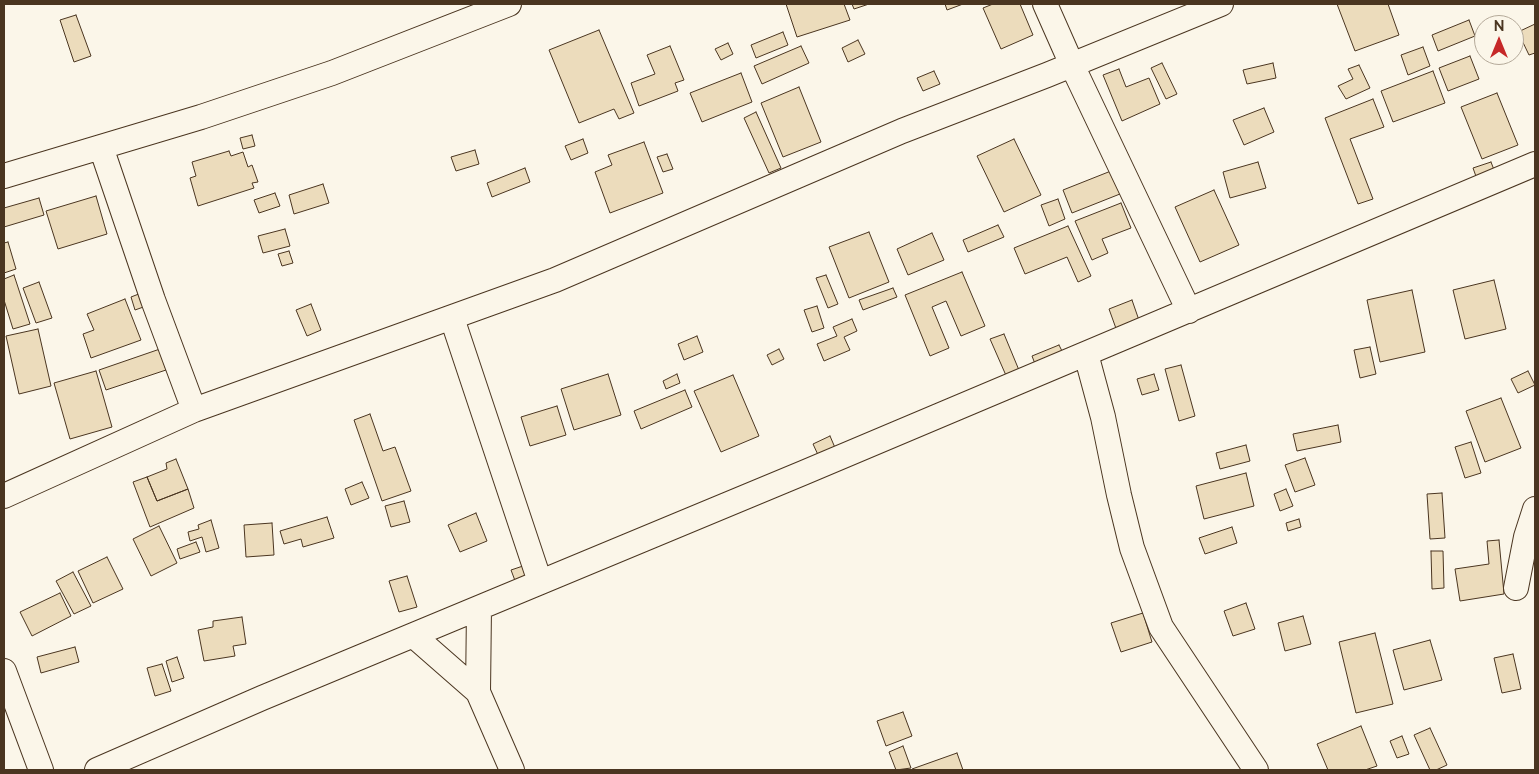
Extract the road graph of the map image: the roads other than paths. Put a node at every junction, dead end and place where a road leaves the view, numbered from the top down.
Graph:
1 (509, 4) edge
2 (1045, 4) edge
3 (1221, 4) edge
4 (1072, 65) junction
5 (101, 147) junction
6 (1535, 164) edge
7 (4, 176) edge
8 (1189, 311) junction
9 (452, 318) junction
10 (1086, 354) junction
11 (194, 410) junction
12 (4, 496) edge
13 (1535, 509) edge
14 (540, 582) junction
15 (1516, 588) dead end
16 (480, 608) junction
17 (414, 636) junction
18 (4, 671) edge
19 (478, 692) junction
20 (41, 770) edge
21 (97, 770) edge
22 (512, 770) edge
23 (1256, 770) edge

1 - 5 street
2 - 4 street
3 - 4 street
4 - 8 street
4 - 9 street
5 - 7 street
5 - 11 street
6 - 8 street
8 - 10 street
9 - 11 street
9 - 14 street
10 - 14 street
10 - 23 street
11 - 12 street
13 - 15 street
14 - 16 street
16 - 17 street
16 - 19 street
17 - 19 street
17 - 21 street
18 - 20 street
19 - 22 street

